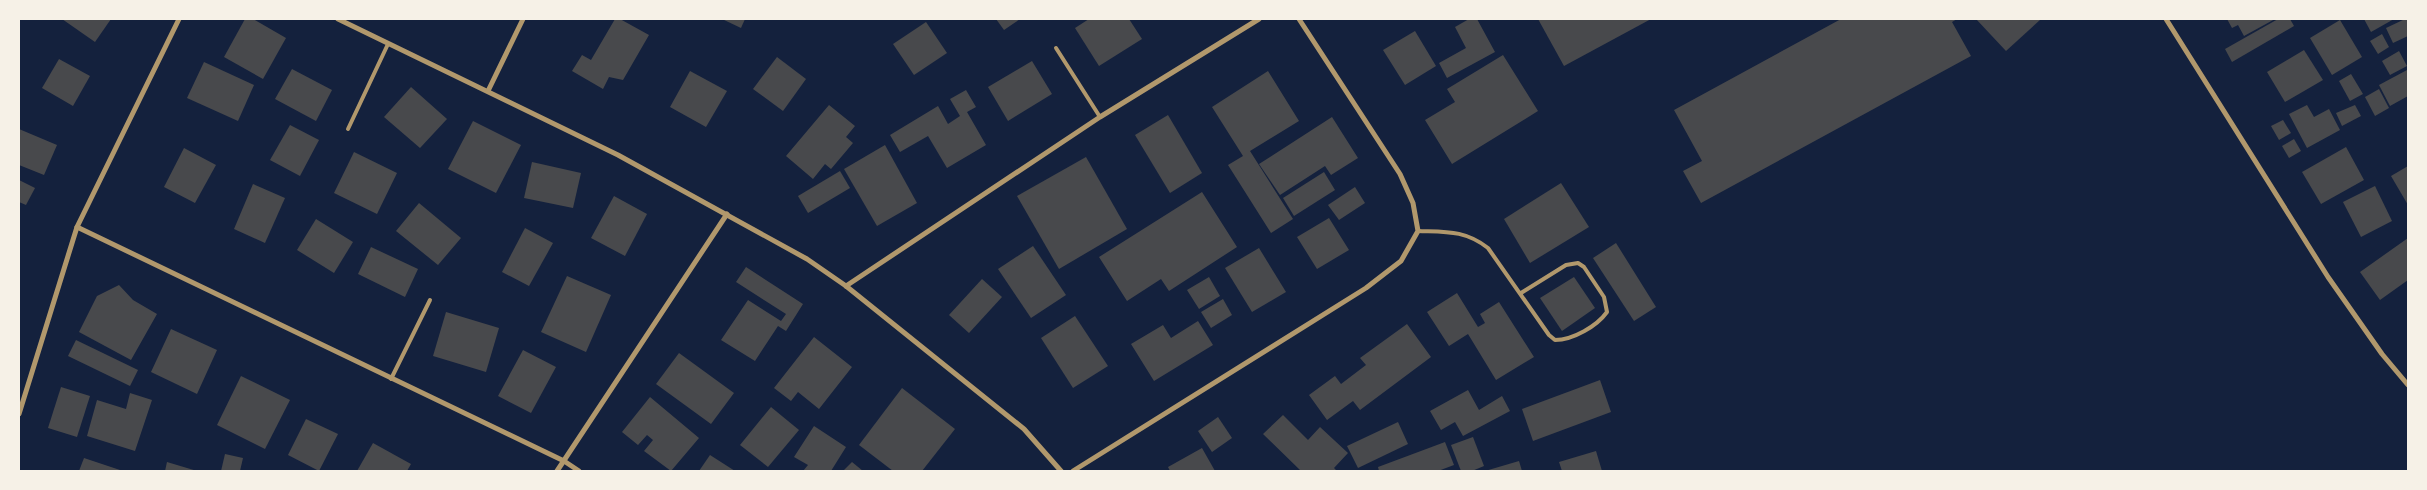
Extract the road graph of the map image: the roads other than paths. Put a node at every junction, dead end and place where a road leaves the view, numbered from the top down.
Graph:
1 (179, 19) edge
2 (338, 19) edge
3 (524, 19) edge
4 (1259, 19) edge
5 (1299, 19) edge
6 (2166, 19) edge
7 (388, 44) junction
8 (1056, 48) dead end
9 (488, 91) junction
10 (1100, 117) junction
11 (348, 129) dead end
12 (727, 214) junction
13 (77, 227) junction
14 (1418, 231) junction
15 (846, 286) junction
16 (1521, 293) junction
17 (430, 300) dead end
18 (391, 379) junction
19 (2408, 385) edge
20 (19, 414) edge
21 (564, 461) junction
22 (557, 471) edge
23 (579, 471) edge
24 (1061, 471) edge
25 (1073, 471) edge

1 - 13 street
2 - 7 street
3 - 9 street
4 - 10 street
5 - 14 street
6 - 19 street
7 - 9 street
7 - 11 lane
8 - 10 lane
9 - 12 street
10 - 15 street
12 - 15 street
12 - 21 street
13 - 18 street
13 - 20 street
14 - 16 lane
14 - 25 street
15 - 24 street
16 - 16 lane
17 - 18 lane
18 - 21 street
21 - 22 street
21 - 23 street

